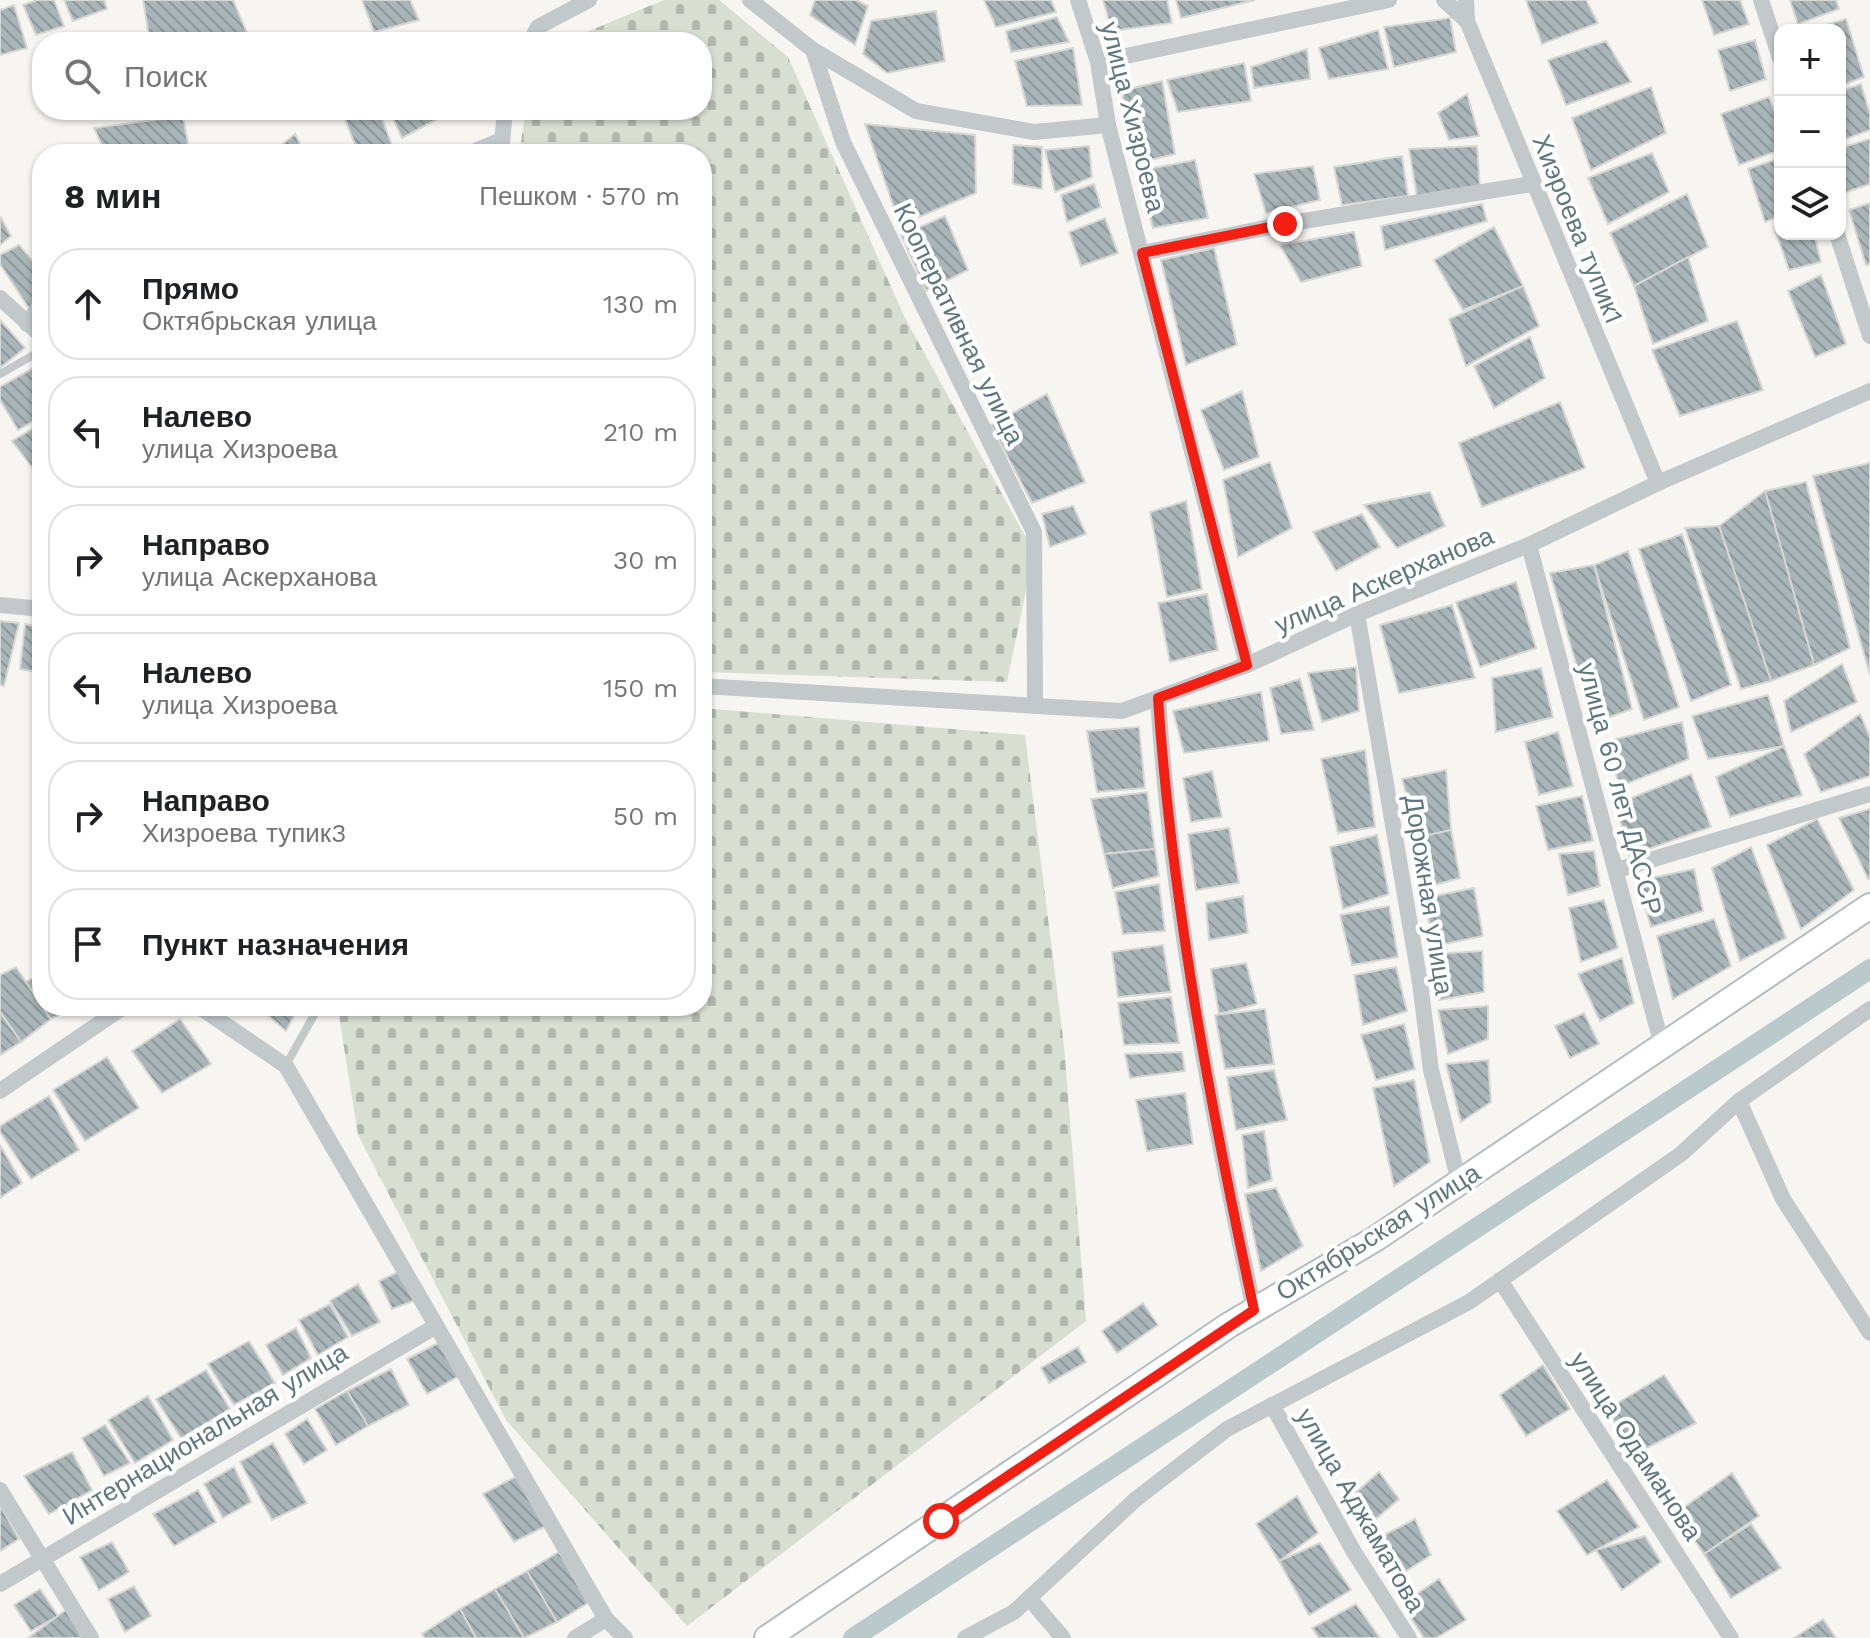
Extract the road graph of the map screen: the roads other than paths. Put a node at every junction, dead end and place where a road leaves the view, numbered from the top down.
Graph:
1 (589, 0) edge
2 (750, 0) edge
3 (1078, 0) edge
4 (1389, 0) edge
5 (1444, 0) edge
6 (1466, 0) edge
7 (1761, 0) edge
8 (1467, 21) junction
9 (535, 32) edge
10 (1774, 40) edge
11 (813, 50) junction
12 (1098, 62) junction
13 (504, 120) edge
14 (1108, 125) junction
15 (501, 144) edge
16 (1532, 184) junction
17 (1839, 240) edge
18 (1142, 253) junction
19 (0, 298) edge
20 (32, 317) edge
21 (27, 324) junction
22 (32, 328) edge
23 (1870, 336) edge
24 (32, 356) edge
25 (0, 374) edge
26 (1870, 391) edge
27 (1658, 483) junction
28 (1529, 545) junction
29 (0, 605) edge
30 (32, 608) edge
31 (1357, 614) junction
32 (1247, 665) junction
33 (712, 687) edge
34 (1158, 698) junction
35 (1035, 703) junction
36 (1870, 794) edge
37 (1617, 870) junction
38 (1870, 906) edge
39 (1870, 1009) edge
40 (110, 1016) edge
41 (213, 1016) edge
42 (314, 1016) edge
43 (1662, 1046) junction
44 (286, 1066) junction
45 (0, 1091) edge
46 (1739, 1101) junction
47 (1459, 1182) junction
48 (1500, 1280) junction
49 (1254, 1310) junction
50 (436, 1326) junction
51 (1870, 1333) edge
52 (1272, 1405) junction
53 (0, 1490) edge
54 (42, 1558) junction
55 (0, 1584) edge
56 (1029, 1598) junction
57 (606, 1619) junction
58 (91, 1638) edge
59 (575, 1638) edge
60 (625, 1638) edge
61 (767, 1638) edge
62 (965, 1638) edge
63 (1063, 1638) edge
64 (1409, 1638) edge
65 (1731, 1638) edge

1 - 9 street
2 - 11 street
3 - 12 street, улица Хизроева
4 - 12 street
5 - 8 street, Хиэроева тупик1
6 - 8 street
7 - 10 street
8 - 16 street, Хиэроева тупик1
11 - 14 street
11 - 35 street, Кооперативная улица
12 - 14 street, улица Хизроева
13 - 15 street
14 - 18 street, улица Хизроева
16 - 18 street
16 - 27 street, Хиэроева тупик1
17 - 23 street
18 - 32 street, улица Хизроева
19 - 21 street
20 - 21 street
21 - 22 street
24 - 25 lane
26 - 27 street, улица Аскерханова
27 - 28 street, улица Аскерханова
28 - 31 street, улица Аскерханова
28 - 37 street, улица 60 лет ДАССР
29 - 30 street
31 - 32 street, улица Аскерханова
31 - 47 street, Дорожная улица
32 - 34 street, улица Аскерханова
33 - 35 street, улица Аскерханова
34 - 35 street, улица Аскерханова
34 - 49 street
36 - 37 street
37 - 43 street, улица 60 лет ДАССР
38 - 43 street, Октябрьская улица
39 - 46 street
40 - 45 street
41 - 44 street
42 - 44 lane
43 - 47 street, Октябрьская улица
44 - 50 street
46 - 48 street
46 - 51 street
47 - 49 street, Октябрьская улица
48 - 52 street
48 - 65 street, улица Одаманова
49 - 61 street, Октябрьская улица
50 - 54 street, Интернациональная улица
50 - 57 street
52 - 56 street
52 - 64 street, улица Аджаматова
53 - 54 street
54 - 55 street, Интернациональная улица
54 - 58 street
56 - 62 street
56 - 63 street
57 - 59 street
57 - 60 street

